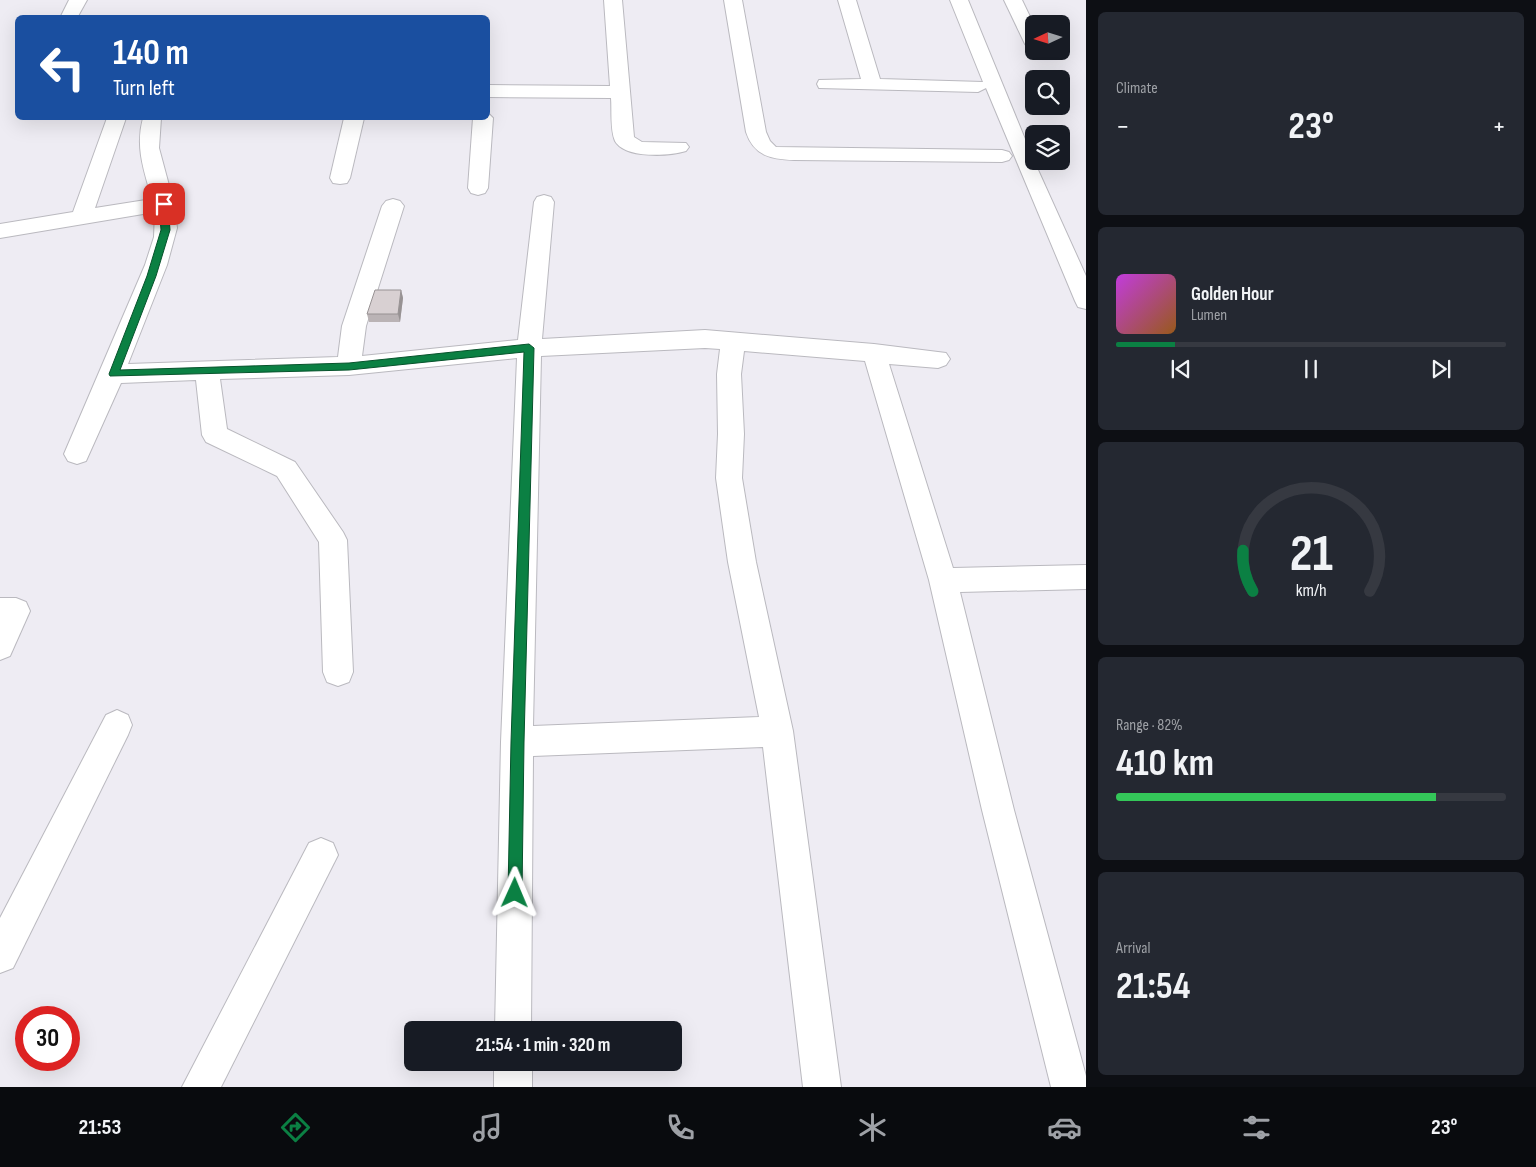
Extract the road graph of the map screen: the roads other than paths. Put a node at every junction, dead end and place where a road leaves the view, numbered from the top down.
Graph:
1 (78, 0) edge
2 (613, 0) edge
3 (732, 0) edge
4 (847, 0) edge
5 (959, 0) edge
6 (1013, 0) edge
7 (70, 15) edge
8 (1025, 25) edge
9 (826, 84) dead end
10 (872, 85) junction
11 (978, 86) dead end
12 (490, 91) edge
13 (620, 92) junction
14 (115, 120) edge
15 (152, 120) edge
16 (354, 120) edge
17 (483, 120) edge
18 (679, 147) dead end
19 (1002, 156) dead end
20 (340, 178) dead end
21 (478, 188) dead end
22 (544, 202) dead end
23 (164, 204) junction
24 (393, 206) dead end
25 (82, 216) junction
26 (0, 231) edge
27 (1086, 301) edge
28 (732, 341) junction
29 (529, 348) junction
30 (874, 353) junction
31 (938, 359) dead end
32 (349, 366) junction
33 (206, 371) junction
34 (114, 374) junction
35 (77, 454) dead end
36 (1086, 577) edge
37 (943, 580) junction
38 (0, 611) edge
39 (0, 647) edge
40 (338, 672) dead end
41 (118, 725) dead end
42 (777, 731) junction
43 (517, 742) junction
44 (321, 855) dead end
45 (0, 955) edge
46 (513, 1021) edge
47 (513, 1071) edge
48 (201, 1087) edge
49 (513, 1087) edge
50 (822, 1087) edge
51 (1070, 1087) edge

1 - 7 street
2 - 13 street
3 - 19 street
4 - 10 street
5 - 27 street
6 - 8 street
9 - 10 street
10 - 11 street
12 - 13 street
13 - 18 street
14 - 25 street
15 - 23 street
16 - 20 street
17 - 21 street
22 - 29 street
23 - 25 street
23 - 34 street
24 - 32 street
25 - 26 street
28 - 29 street
28 - 30 street
28 - 42 street
29 - 32 street
29 - 43 street
30 - 31 street
30 - 37 street
32 - 33 street
33 - 34 street
33 - 40 street
34 - 35 street
36 - 37 street
37 - 51 street
38 - 39 street
41 - 45 street
42 - 43 street
42 - 50 street
43 - 46 street
44 - 48 street
47 - 49 street

